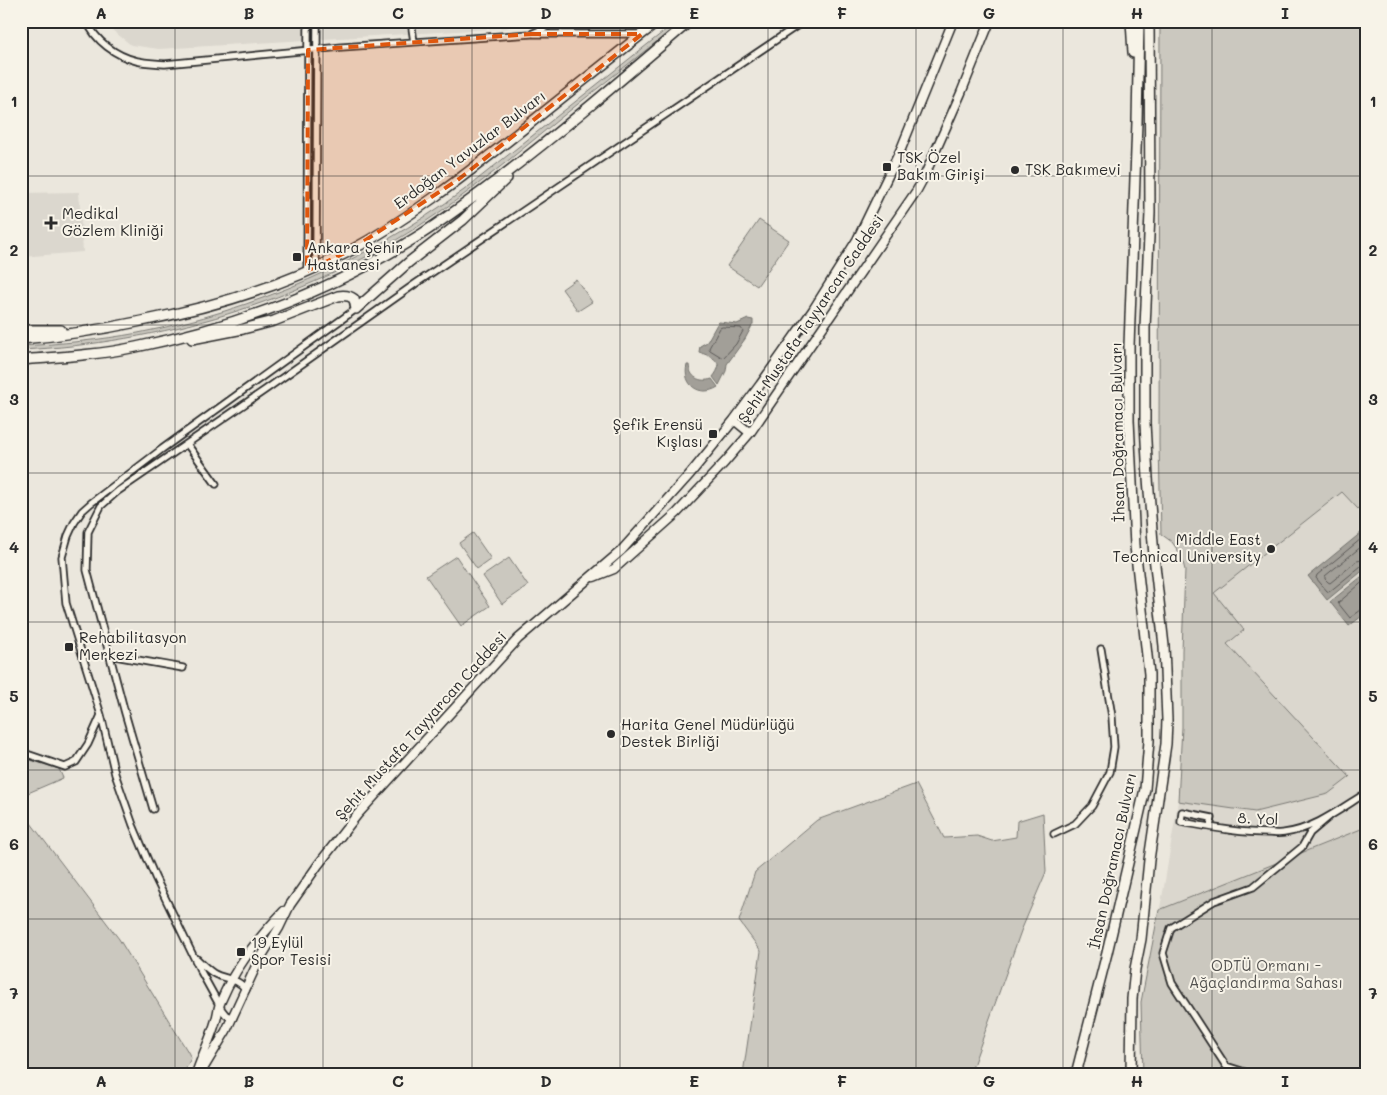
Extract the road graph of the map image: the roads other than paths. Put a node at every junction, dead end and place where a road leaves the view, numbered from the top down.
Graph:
1 (87, 21) edge
2 (308, 21) edge
3 (317, 21) edge
4 (411, 21) edge
5 (553, 21) edge
6 (659, 21) edge
7 (690, 21) edge
8 (697, 21) edge
9 (804, 21) edge
10 (953, 21) edge
11 (990, 21) edge
12 (1131, 21) edge
13 (1139, 21) edge
14 (1149, 21) edge
15 (1155, 21) edge
16 (531, 34) junction
17 (642, 34) junction
18 (414, 42) junction
19 (660, 47) junction
20 (308, 50) junction
21 (316, 50) junction
22 (1137, 122) junction
23 (1151, 134) junction
24 (539, 148) junction
25 (316, 266) junction
26 (307, 271) junction
27 (356, 309) junction
28 (21, 330) edge
29 (76, 332) junction
30 (21, 339) edge
31 (135, 347) junction
32 (21, 360) edge
33 (734, 420) junction
34 (750, 433) junction
35 (187, 444) junction
36 (216, 484) dead end
37 (588, 580) junction
38 (1101, 649) dead end
39 (109, 655) junction
40 (183, 668) dead end
41 (101, 715) junction
42 (21, 752) edge
43 (1366, 793) edge
44 (153, 808) dead end
45 (1330, 816) junction
46 (1210, 827) junction
47 (1054, 834) dead end
48 (290, 905) junction
49 (193, 956) junction
50 (232, 979) junction
51 (246, 990) junction
52 (219, 1006) junction
53 (233, 1018) junction
54 (196, 1074) edge
55 (200, 1074) edge
56 (1076, 1074) edge
57 (1131, 1074) edge
58 (1251, 1074) edge

1 - 20 street
2 - 20 street
3 - 21 street
4 - 18 street
5 - 16 street
6 - 17 main road, Erdoğan Yavuzlar Bulvarı
7 - 19 main road
8 - 19 main road
9 - 35 street
10 - 33 main road, Şehit Mustafa Tayyarcan Caddesi
11 - 34 main road, Şehit Mustafa Tayyarcan Caddesi
12 - 22 main road
13 - 22 main road, İhsan Doğramacı Bulvarı
14 - 23 main road, İhsan Doğramacı Bulvarı
15 - 23 main road
16 - 17 street
16 - 18 street
17 - 25 main road, Erdoğan Yavuzlar Bulvarı
18 - 21 street
19 - 24 main road
20 - 21 street
20 - 26 street
21 - 25 street
22 - 56 main road, İhsan Doğramacı Bulvarı
23 - 57 main road, İhsan Doğramacı Bulvarı
24 - 27 main road
24 - 31 main road
25 - 26 main road, Erdoğan Yavuzlar Bulvarı
26 - 29 main road, Erdoğan Yavuzlar Bulvarı
27 - 31 main road
27 - 41 street
28 - 29 main road
29 - 30 main road, Erdoğan Yavuzlar Bulvarı
31 - 32 main road
33 - 34 main road
33 - 37 main road, Şehit Mustafa Tayyarcan Caddesi
34 - 37 main road, Şehit Mustafa Tayyarcan Caddesi
35 - 36 street
35 - 39 street
37 - 48 main road, Şehit Mustafa Tayyarcan Caddesi
38 - 47 street
39 - 40 street
39 - 44 street
41 - 42 street
41 - 49 street
43 - 45 street, 8. Yol
45 - 46 street, 8. Yol
45 - 58 street
46 - 46 street, 8. Yol
48 - 50 main road, Şehit Mustafa Tayyarcan Caddesi
48 - 51 main road, Şehit Mustafa Tayyarcan Caddesi
49 - 50 street
49 - 52 street
50 - 51 street
50 - 52 main road, Şehit Mustafa Tayyarcan Caddesi
51 - 53 main road, Şehit Mustafa Tayyarcan Caddesi
52 - 53 street
52 - 54 main road, Şehit Mustafa Tayyarcan Caddesi
53 - 55 main road, Şehit Mustafa Tayyarcan Caddesi

